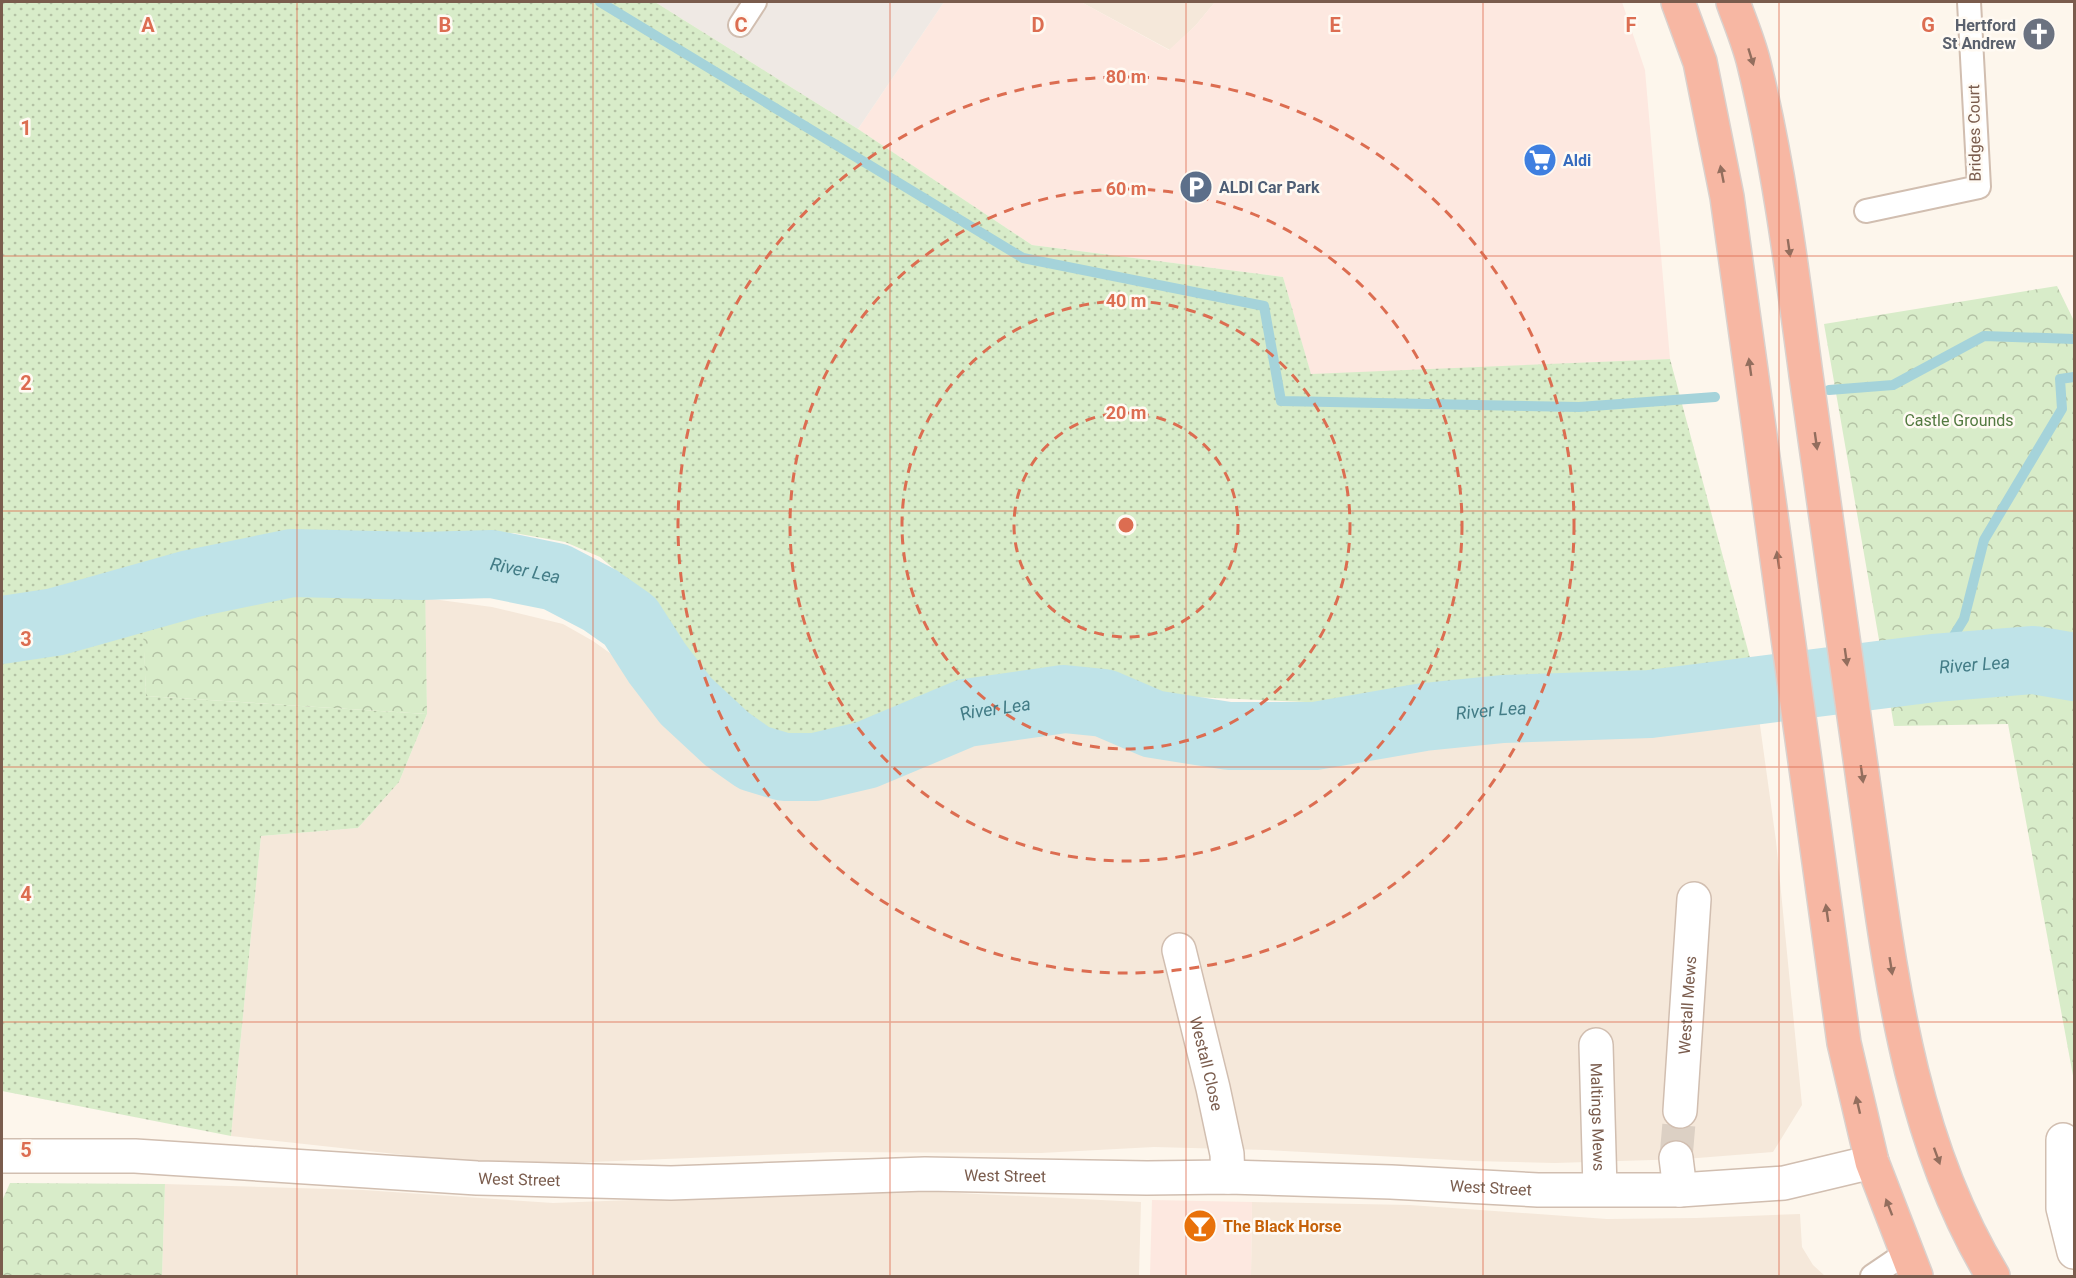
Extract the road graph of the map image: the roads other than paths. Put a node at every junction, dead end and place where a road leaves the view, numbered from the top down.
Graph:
1 (755, 2) edge
2 (1678, 2) edge
3 (1733, 2) edge
4 (1969, 2) edge
5 (740, 25) dead end
6 (1866, 211) dead end
7 (1694, 899) dead end
8 (1179, 951) dead end
9 (1596, 1045) dead end
10 (1680, 1111) tunnel mouth
11 (2062, 1140) dead end
12 (2, 1156) edge
13 (1872, 1162) junction
14 (1228, 1177) junction
15 (1600, 1189) junction
16 (2074, 1251) edge
17 (1911, 1265) edge
18 (1872, 1276) edge
19 (1993, 1276) edge

1 - 5 lane
13 -> 2 highway
3 -> 19 highway
4 - 6 lane, Bridges Court
7 - 10 street, Westall Mews
8 - 14 street, Westall Close
9 - 15 street, Maltings Mews
11 - 16 street
12 - 14 street, West Street
13 - 15 street, West Street
17 -> 13 highway
14 - 15 street, West Street
17 - 18 lane

